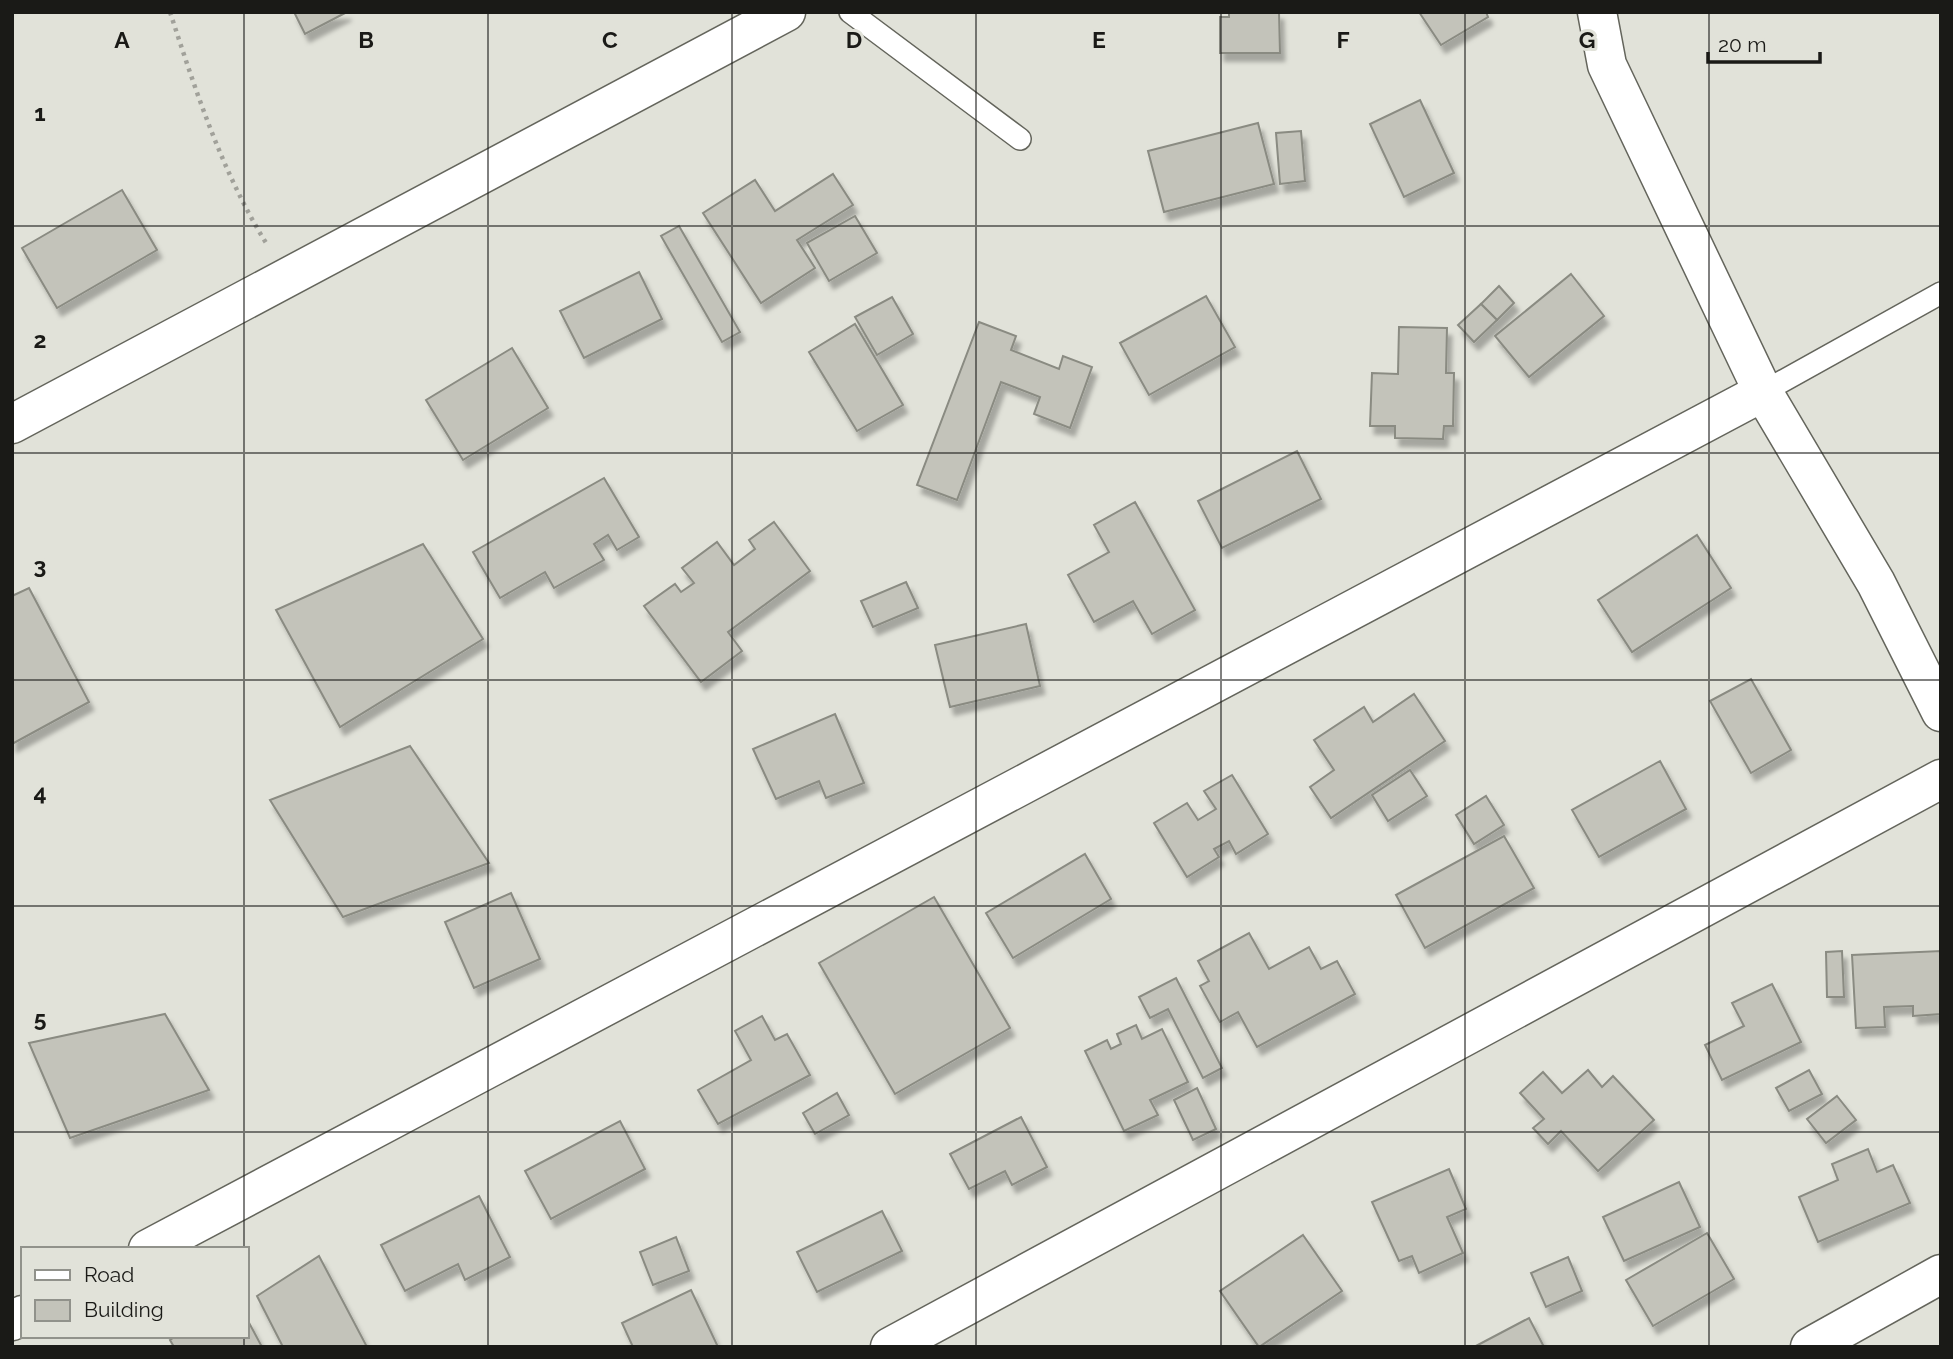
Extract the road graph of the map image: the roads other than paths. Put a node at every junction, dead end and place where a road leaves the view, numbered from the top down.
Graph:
1 (786, 12) edge
2 (850, 12) edge
3 (1597, 12) edge
4 (1020, 139) dead end
5 (1941, 293) edge
6 (1763, 392) junction
7 (12, 424) edge
8 (1941, 712) edge
9 (1941, 779) edge
10 (152, 1247) edge
11 (1941, 1274) edge
12 (890, 1347) edge
13 (1810, 1347) edge

1 - 7 street
2 - 4 lane
3 - 6 street
5 - 6 lane
6 - 8 street
6 - 10 street
9 - 12 street
11 - 13 street

